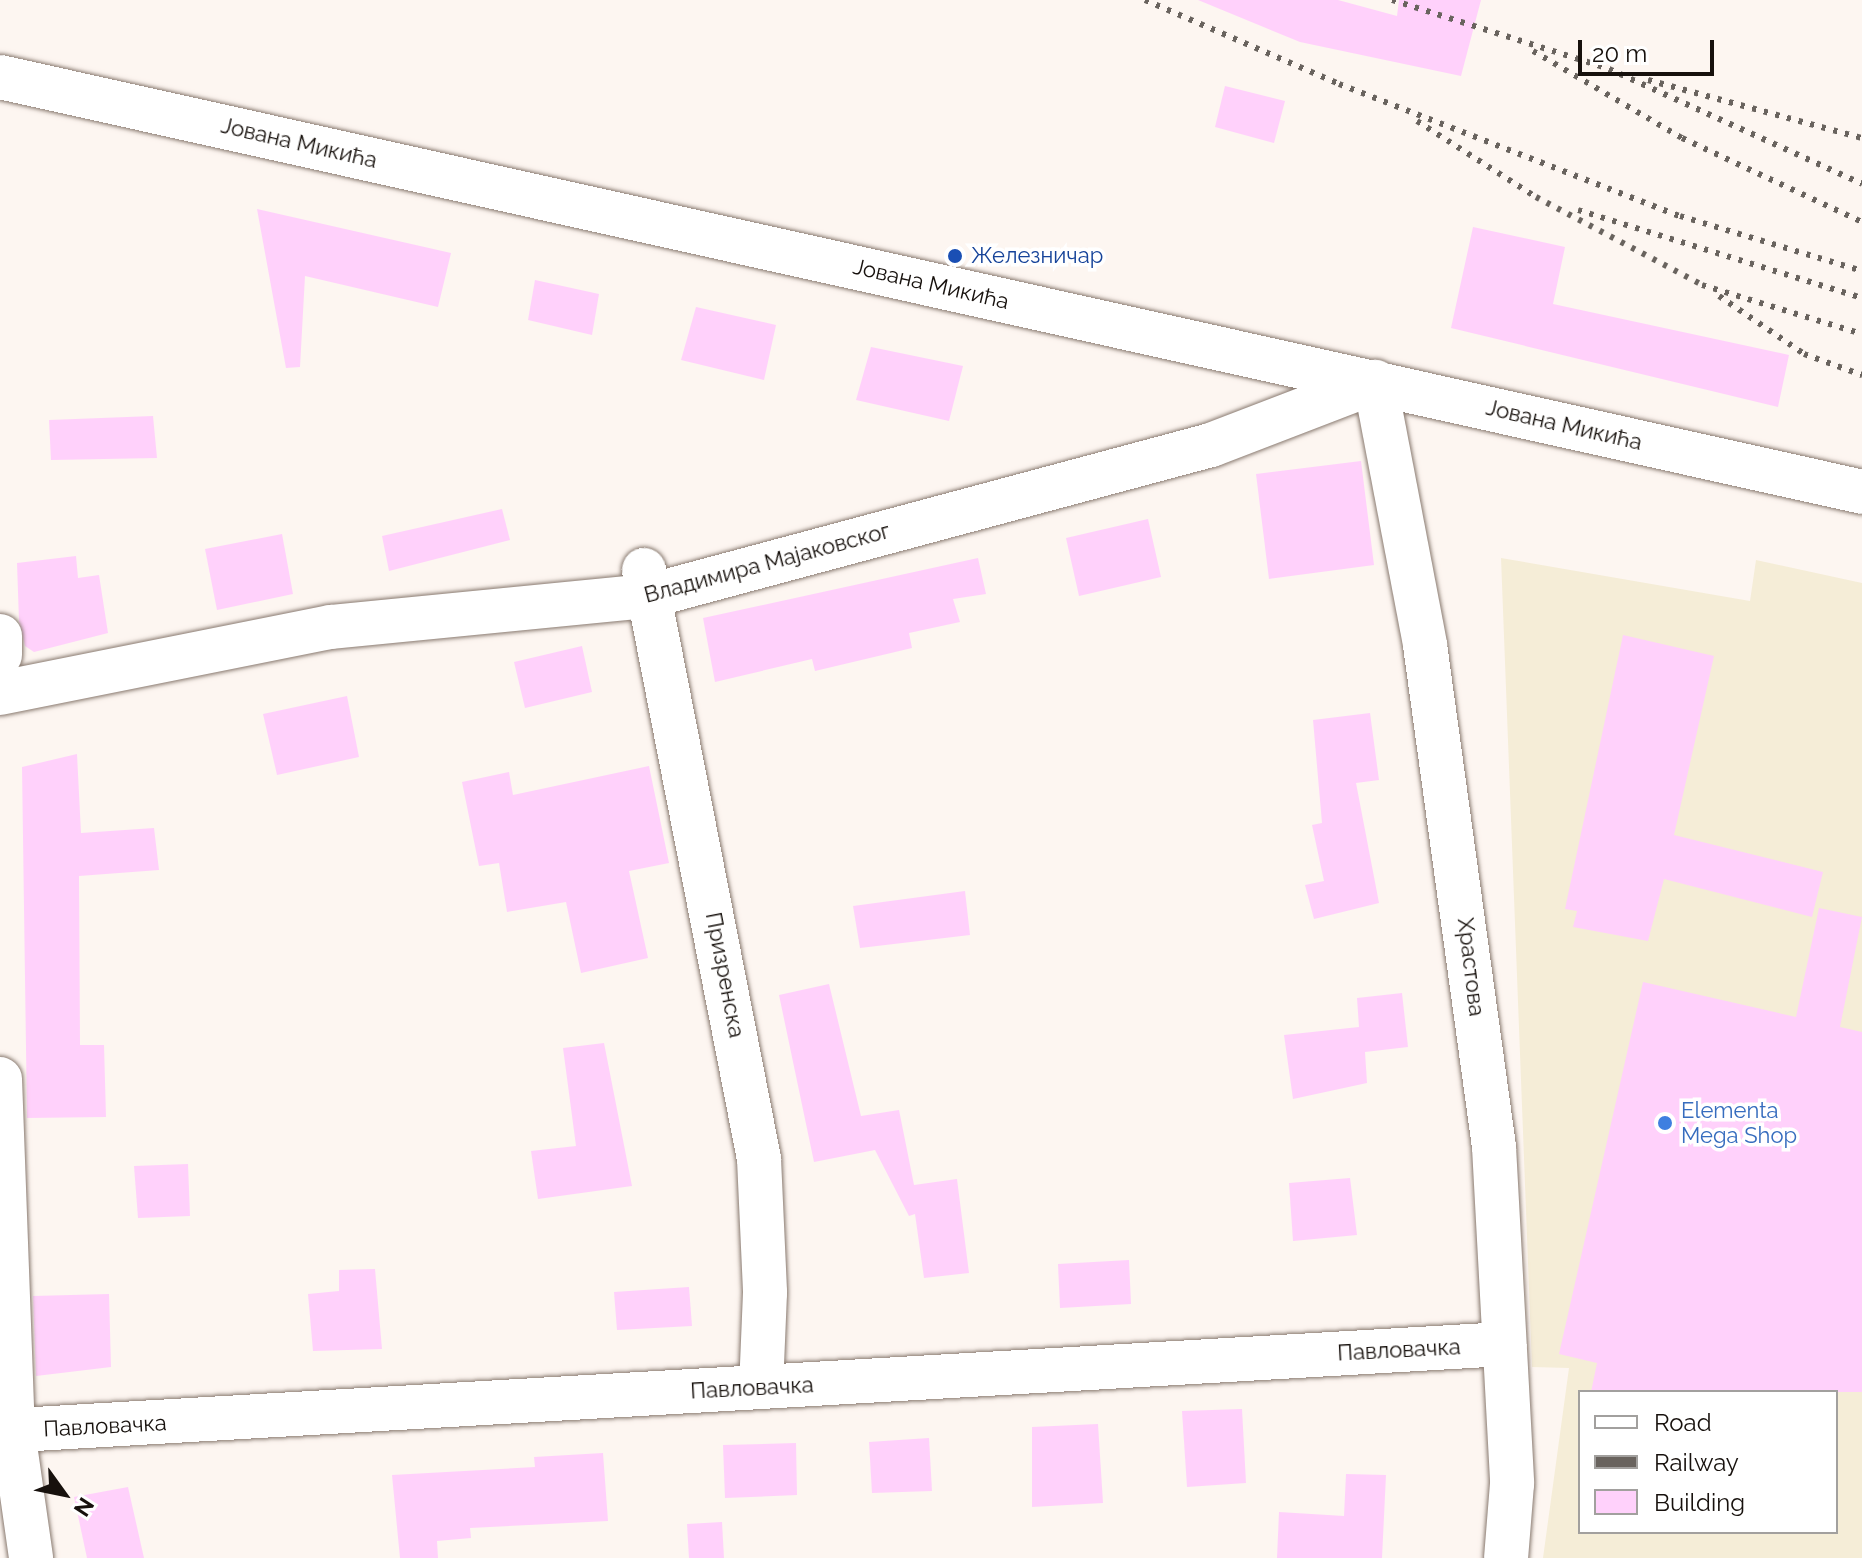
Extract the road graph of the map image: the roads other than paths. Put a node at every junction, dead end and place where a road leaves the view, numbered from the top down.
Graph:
1 (0, 77) edge
2 (1375, 382) junction
3 (1862, 492) edge
4 (646, 582) junction
5 (0, 636) edge
6 (0, 655) edge
7 (0, 693) edge
8 (0, 1079) edge
9 (1504, 1344) junction
10 (761, 1387) junction
11 (6, 1431) edge
12 (31, 1558) edge
13 (1506, 1558) edge

1 - 2 street, Јована Микића
2 - 3 street, Јована Микића
2 - 4 street, Владимира Мајаковског
2 - 9 street, Храстова
4 - 7 street, Владимира Мајаковског
4 - 10 street, Призренска
5 - 6 street
8 - 11 street
9 - 10 street, Павловачка
9 - 13 street, Храстова
10 - 11 street, Павловачка
11 - 12 street

